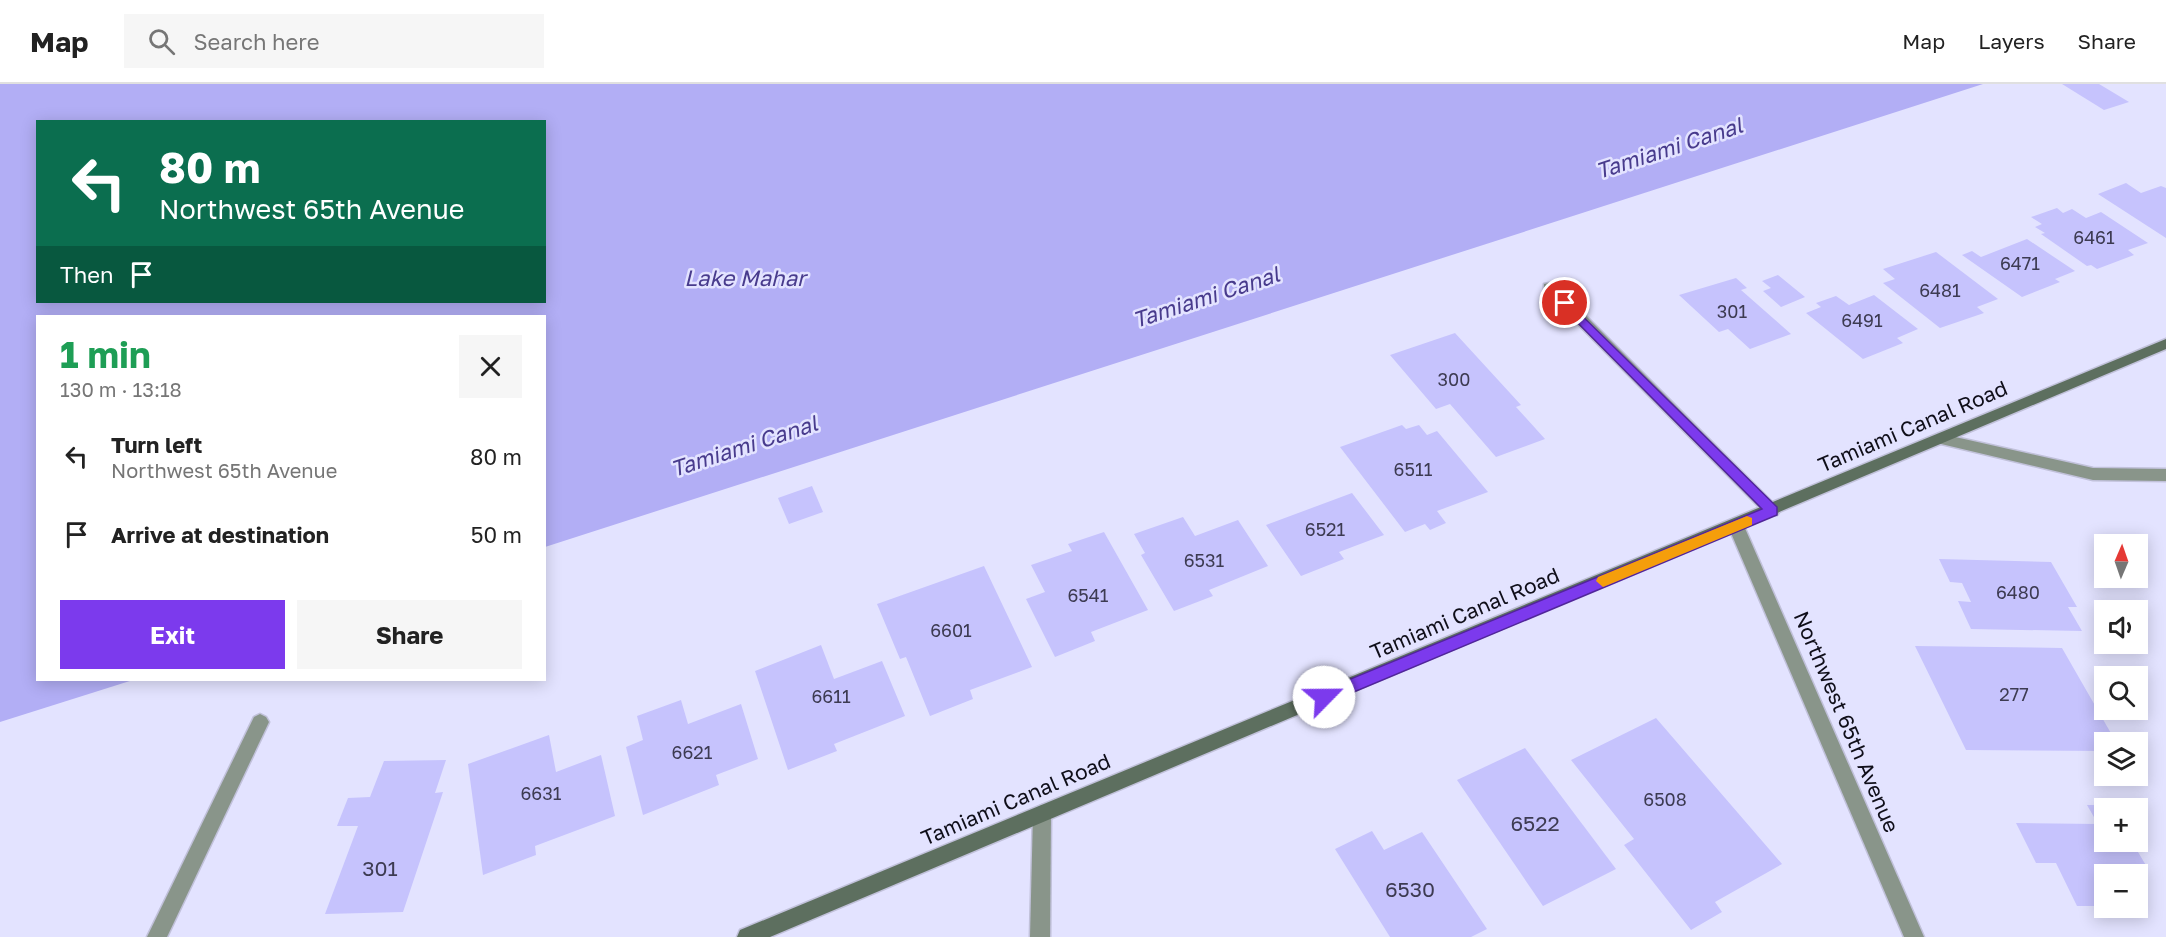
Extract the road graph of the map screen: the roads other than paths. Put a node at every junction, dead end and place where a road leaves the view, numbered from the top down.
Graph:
1 (1549, 287) dead end
2 (2166, 344) edge
3 (1942, 439) junction
4 (2166, 476) edge
5 (1772, 511) junction
6 (1736, 526) junction
7 (260, 722) dead end
8 (1042, 814) junction
9 (157, 937) edge
10 (747, 937) edge
11 (1040, 937) edge
12 (1914, 937) edge

1 - 5 street
2 - 3 street, Tamiami Canal Road
3 - 4 street
3 - 5 street, Tamiami Canal Road
5 - 6 street, Tamiami Canal Road
6 - 8 street, Tamiami Canal Road
6 - 12 street, Northwest 65th Avenue
7 - 9 street
8 - 10 street, Tamiami Canal Road
8 - 11 street

